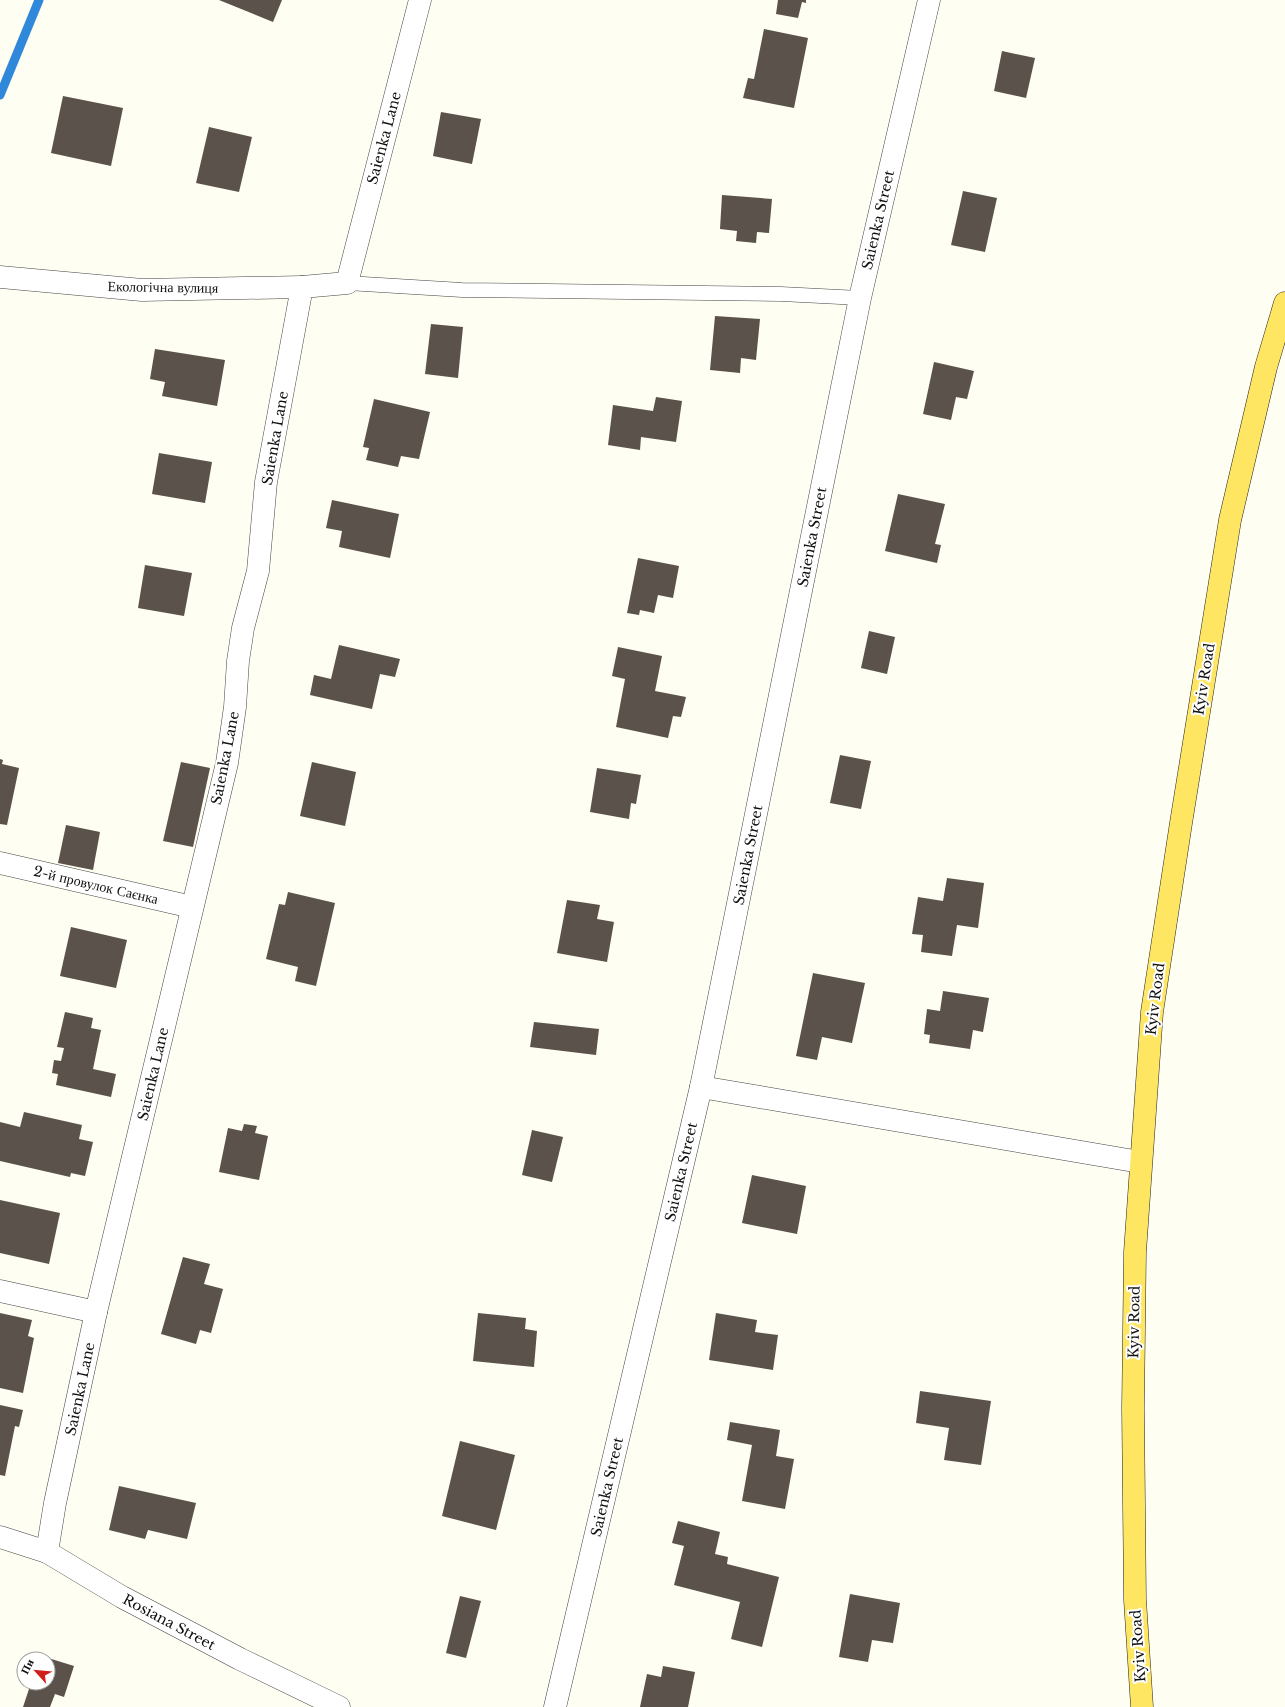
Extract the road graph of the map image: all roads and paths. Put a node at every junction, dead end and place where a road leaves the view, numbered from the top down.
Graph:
1 (420, 0) edge
2 (929, 0) edge
3 (0, 276) edge
4 (346, 283) junction
5 (302, 287) junction
6 (860, 298) junction
7 (1285, 303) edge
8 (0, 863) edge
9 (192, 907) junction
10 (701, 1087) junction
11 (1140, 1162) junction
12 (0, 1291) edge
13 (96, 1312) junction
14 (0, 1537) edge
15 (47, 1552) junction
16 (339, 1707) edge
17 (555, 1707) edge
18 (1142, 1707) edge

1 - 4 street, Saienka Lane
2 - 6 street, Saienka Street
3 - 5 street, Екологічна вулиця
4 - 5 street
4 - 6 lane
5 - 9 street, Saienka Lane
6 - 10 street, Saienka Street
7 - 11 main road, Kyiv Road
8 - 9 street, 2-й провулок Саєнка
9 - 13 street, Saienka Lane
10 - 11 street
10 - 17 street, Saienka Street
11 - 18 main road, Kyiv Road
12 - 13 street
13 - 15 street, Saienka Lane
14 - 15 street, Rosiana Street
15 - 16 street, Rosiana Street

